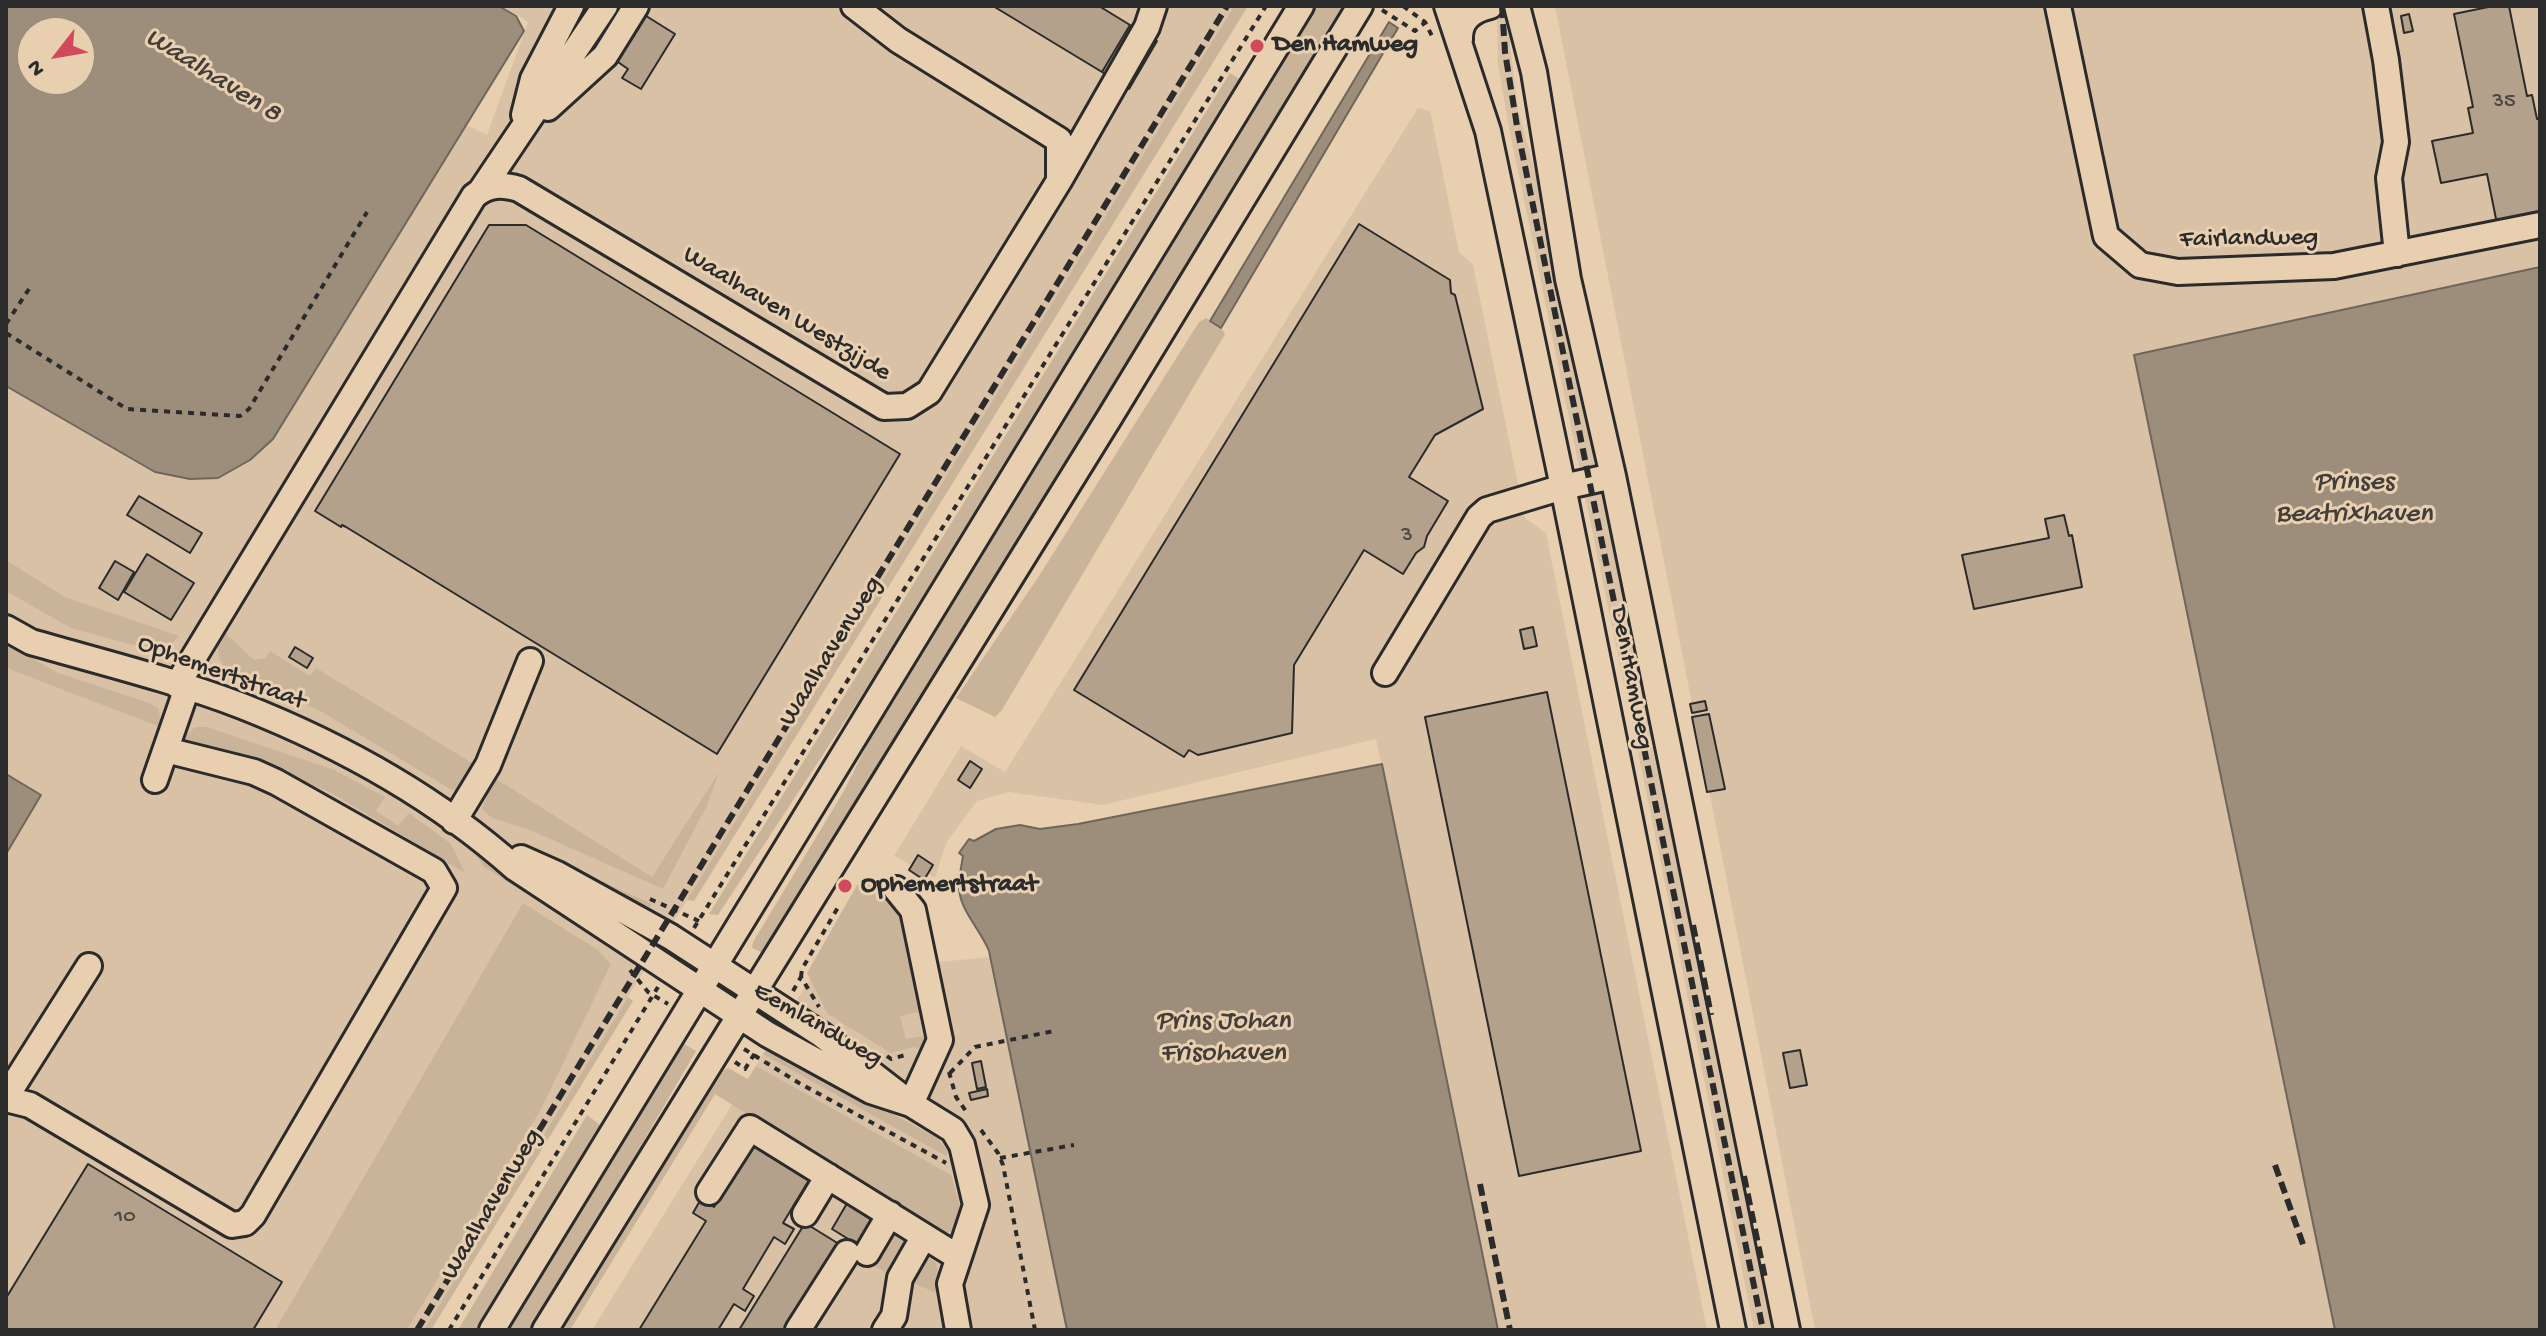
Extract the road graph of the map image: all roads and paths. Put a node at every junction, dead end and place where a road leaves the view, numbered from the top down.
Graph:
1 (571, 6) edge
2 (592, 6) edge
3 (605, 6) edge
4 (618, 6) edge
5 (636, 6) edge
6 (854, 6) edge
7 (1154, 6) edge
8 (1266, 6) edge
9 (1301, 6) edge
10 (1360, 6) edge
11 (1376, 6) edge
12 (1403, 6) edge
13 (1447, 6) edge
14 (1493, 6) edge
15 (1517, 6) edge
16 (2058, 6) edge
17 (2376, 6) edge
18 (1460, 40) junction
19 (1529, 52) junction
20 (519, 133) junction
21 (1059, 181) junction
22 (482, 189) junction
23 (367, 212) dead end
24 (2540, 225) edge
25 (2397, 254) junction
26 (29, 289) dead end
27 (6, 324) edge
28 (6, 333) edge
29 (1613, 476) junction
30 (1563, 487) junction
31 (6, 628) edge
32 (530, 661) dead end
33 (1385, 673) dead end
34 (182, 686) junction
35 (166, 750) junction
36 (155, 780) dead end
37 (454, 821) junction
38 (489, 844) junction
39 (896, 889) dead end
40 (840, 904) dead end
41 (683, 944) junction
42 (715, 965) junction
43 (89, 966) dead end
44 (669, 969) junction
45 (801, 977) dead end
46 (700, 989) junction
47 (753, 991) junction
48 (653, 995) junction
49 (684, 1014) junction
50 (738, 1015) junction
51 (1054, 1031) dead end
52 (725, 1038) junction
53 (950, 1073) dead end
54 (6, 1098) edge
55 (911, 1104) junction
56 (1074, 1145) dead end
57 (1000, 1158) dead end
58 (969, 1175) junction
59 (828, 1176) junction
60 (709, 1192) dead end
61 (805, 1214) dead end
62 (890, 1214) junction
63 (924, 1236) junction
64 (958, 1257) junction
65 (449, 1330) edge
66 (492, 1330) edge
67 (545, 1330) edge
68 (798, 1330) edge
69 (885, 1330) edge
70 (958, 1330) edge
71 (1733, 1330) edge
72 (1787, 1330) edge

1 - 20 street
2 - 20 street
3 - 20 street
4 - 20 street
5 - 20 street
6 - 21 street
7 - 21 street, Waalhaven Westzijde
8 - 41 path, Waalhavenweg
9 - 42 street
10 - 47 street
11 - 12 path
13 - 18 street, Den Hamweg
14 - 18 street
14 - 19 street
15 - 19 street, Den Hamweg
16 - 25 street, Fairlandweg
17 - 25 street
18 - 30 street, Den Hamweg
19 - 29 street, Den Hamweg
20 - 22 street
21 - 22 street, Waalhaven Westzijde
22 - 34 street
23 - 28 path
24 - 25 street, Fairlandweg
26 - 27 path
29 - 30 street
29 - 72 street, Den Hamweg
30 - 33 street
30 - 71 street, Den Hamweg
31 - 34 street, Ophemertstraat
32 - 37 street
34 - 35 street
34 - 37 street, Ophemertstraat
35 - 36 street
35 - 54 street
37 - 38 street, Ophemertstraat
38 - 41 street, Ophemertstraat
38 - 44 street, Ophemertstraat
39 - 55 street
40 - 45 path
41 - 42 street, Ophemertstraat
42 - 46 street
42 - 47 street, Eemlandweg
43 - 54 street
44 - 46 street, Ophemertstraat
44 - 48 path, Waalhavenweg
46 - 49 street
46 - 50 street, Eemlandweg
47 - 50 street
47 - 55 street, Eemlandweg
48 - 49 path
48 - 65 path, Waalhavenweg
49 - 66 street
50 - 52 street
50 - 55 street, Eemlandweg
51 - 53 path
52 - 58 path
52 - 67 street
55 - 58 street, Eemlandweg
56 - 57 path
58 - 64 street, Eemlandweg
59 - 60 street
59 - 61 street
59 - 62 street
62 - 63 street
62 - 68 street
63 - 64 street
63 - 69 street
64 - 70 street, Eemlandweg

